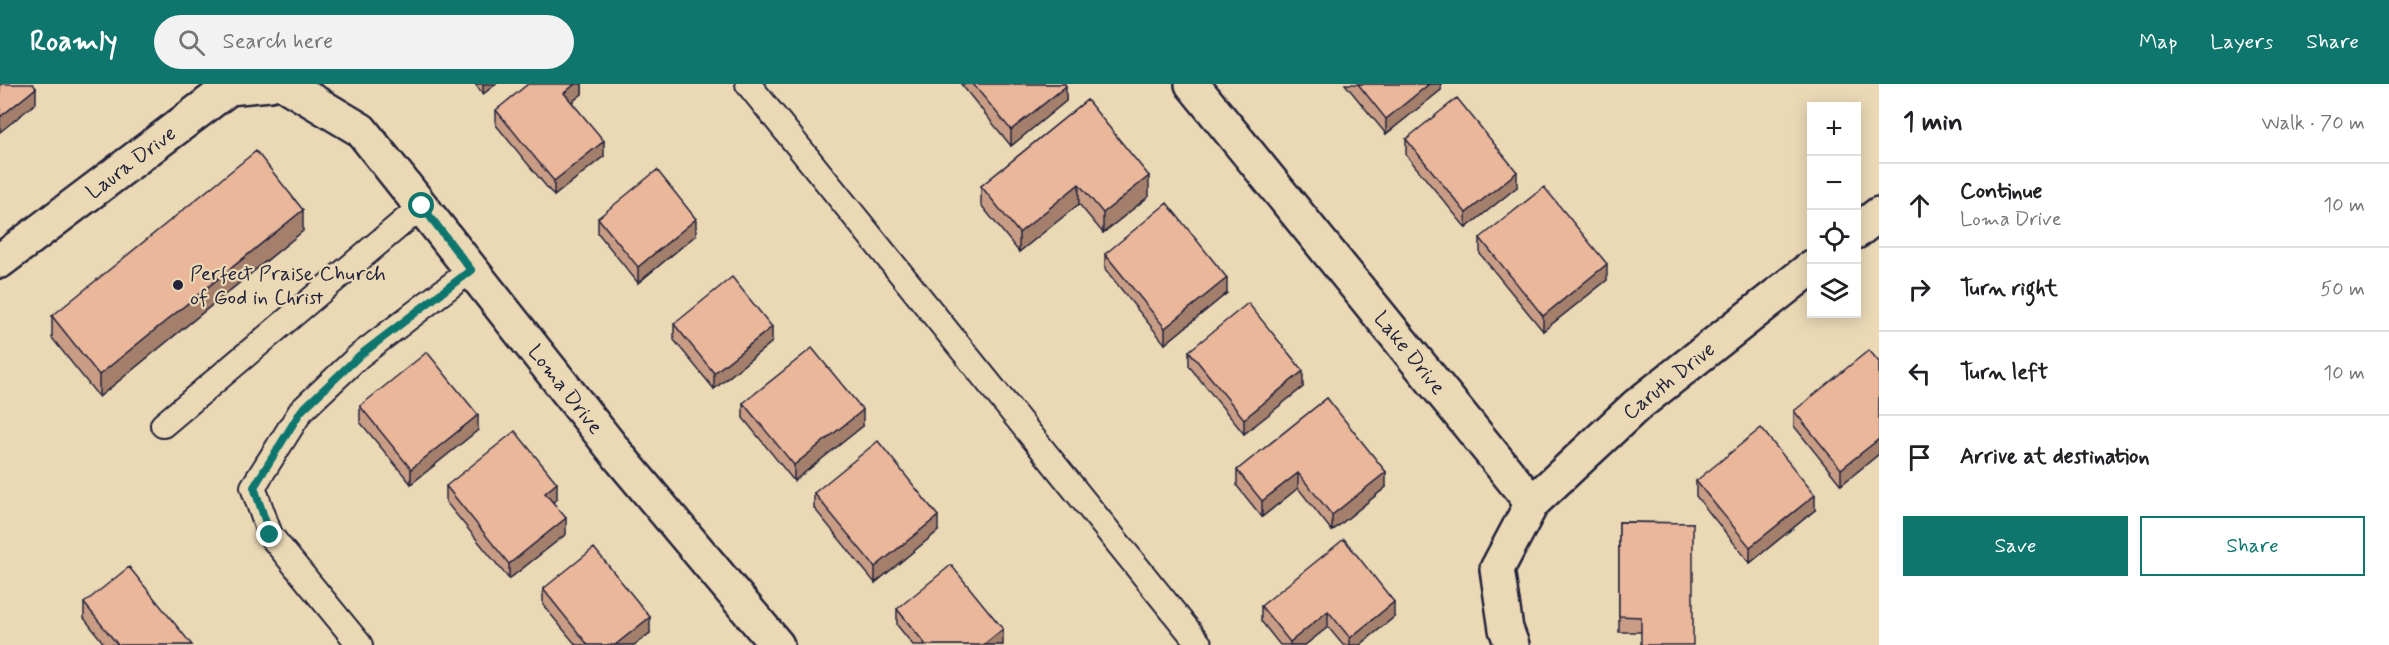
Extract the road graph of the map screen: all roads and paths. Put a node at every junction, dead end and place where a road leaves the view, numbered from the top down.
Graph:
1 (270, 84) edge
2 (284, 84) edge
3 (748, 84) edge
4 (1192, 84) edge
5 (422, 206) junction
6 (1879, 214) edge
7 (1861, 229) edge
8 (0, 261) edge
9 (471, 270) junction
10 (1807, 271) edge
11 (163, 425) dead end
12 (1532, 503) junction
13 (360, 645) edge
14 (777, 645) edge
15 (1200, 645) edge
16 (1512, 645) edge

1 - 8 street, Laura Drive
2 - 5 street, Loma Drive
3 - 15 lane
4 - 12 street, Lake Drive
5 - 9 street, Loma Drive
5 - 11 lane
6 - 7 street
9 - 13 lane
9 - 14 street, Loma Drive
10 - 12 street, Caruth Drive
12 - 16 street

